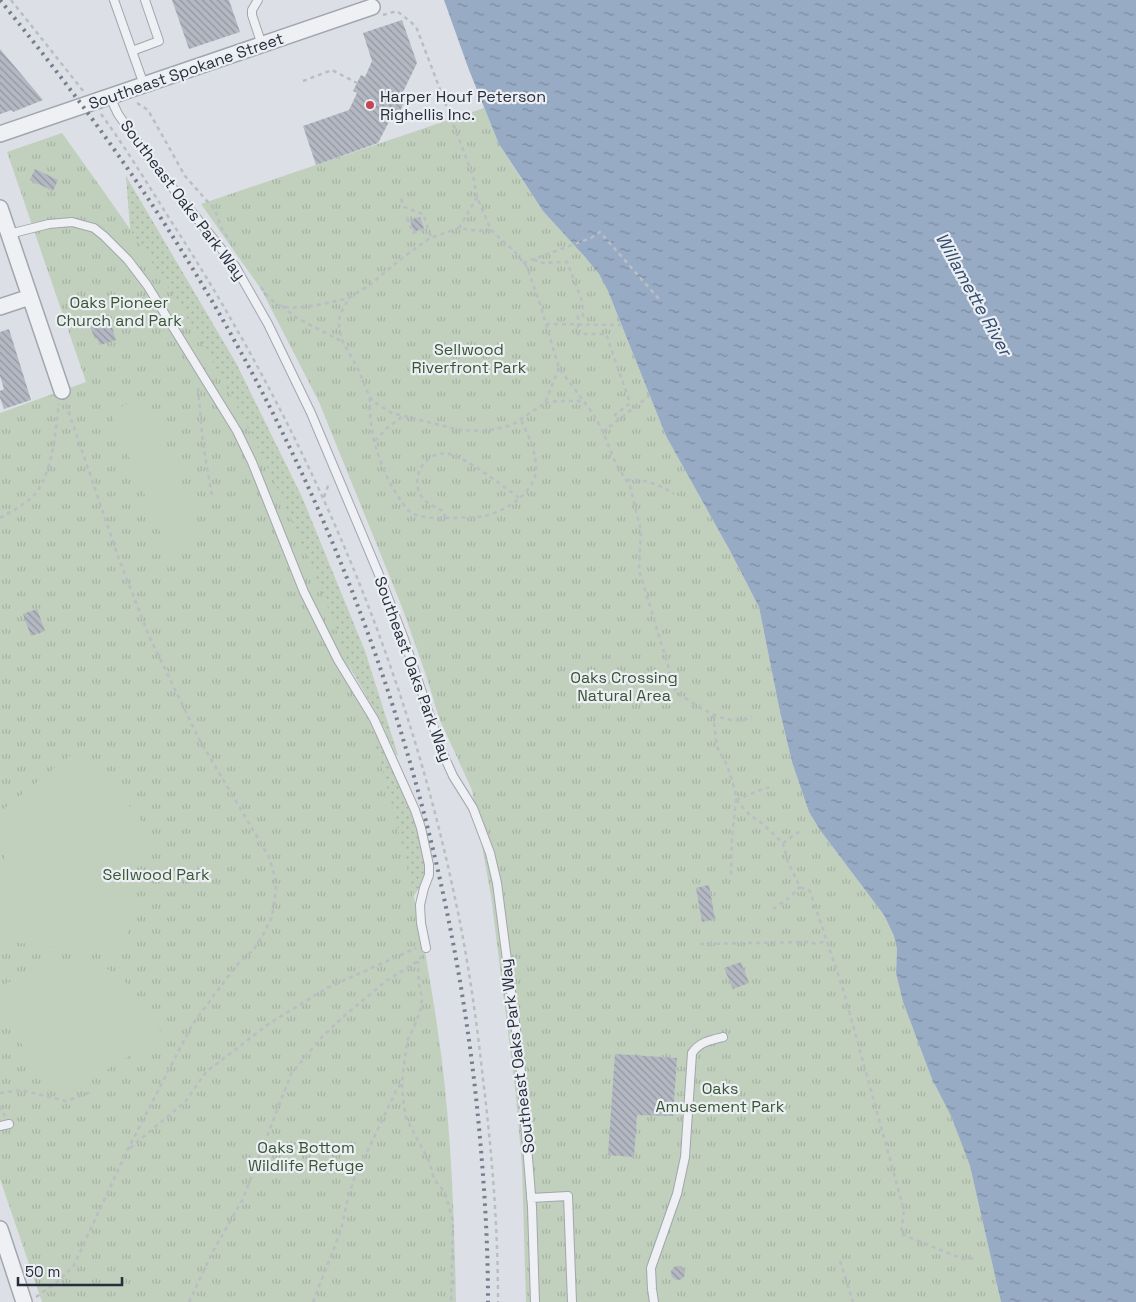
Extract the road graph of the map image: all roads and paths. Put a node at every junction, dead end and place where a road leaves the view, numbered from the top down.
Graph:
1 (11, 0) edge
2 (114, 0) edge
3 (144, 0) edge
4 (258, 0) edge
5 (375, 12) joint
6 (262, 45) junction
7 (132, 51) junction
8 (303, 81) dead end
9 (357, 83) dead end
10 (144, 85) junction
11 (83, 91) dead end
12 (126, 91) junction
13 (110, 97) junction
14 (0, 134) edge
15 (477, 197) junction
16 (400, 199) dead end
17 (0, 208) edge
18 (407, 218) dead end
19 (428, 228) junction
20 (459, 228) junction
21 (491, 230) junction
22 (8, 234) junction
23 (432, 237) junction
24 (233, 246) dead end
25 (534, 259) junction
26 (523, 263) junction
27 (258, 283) dead end
28 (30, 297) junction
29 (349, 298) junction
30 (659, 299) dead end
31 (282, 306) junction
32 (0, 307) edge
33 (546, 324) junction
34 (578, 324) junction
35 (621, 325) dead end
36 (343, 342) junction
37 (197, 367) junction
38 (559, 368) junction
39 (62, 391) junction
40 (649, 396) dead end
41 (370, 398) junction
42 (584, 401) junction
43 (545, 403) junction
44 (404, 416) junction
45 (521, 420) junction
46 (619, 420) junction
47 (603, 432) junction
48 (375, 441) junction
49 (627, 480) junction
50 (674, 494) dead end
51 (212, 496) dead end
52 (519, 499) junction
53 (0, 518) edge
54 (445, 518) junction
55 (713, 715) junction
56 (752, 717) dead end
57 (774, 787) dead end
58 (736, 800) junction
59 (800, 831) dead end
60 (783, 843) junction
61 (731, 876) dead end
62 (800, 888) junction
63 (773, 909) dead end
64 (826, 941) junction
65 (700, 944) dead end
66 (426, 948) junction
67 (418, 961) junction
68 (723, 1037) dead end
69 (402, 1082) junction
70 (0, 1092) edge
71 (91, 1092) dead end
72 (8, 1124) dead end
73 (0, 1126) edge
74 (127, 1151) junction
75 (531, 1198) junction
76 (0, 1229) edge
77 (975, 1258) dead end
78 (840, 1260) dead end
79 (30, 1300) edge
80 (189, 1302) edge
81 (313, 1302) edge
82 (451, 1302) edge
83 (535, 1302) edge
84 (572, 1302) edge
85 (654, 1302) edge
86 (854, 1302) edge

1 - 11 path
2 - 7 lane
3 - 7 lane
4 - 6 lane
5 - 6 street, Southeast Spokane Street
5 - 15 path
6 - 10 street, Southeast Spokane Street
7 - 10 lane
8 - 9 path
10 - 12 street, Southeast Spokane Street
12 - 13 street, Southeast Spokane Street
12 - 24 path
13 - 14 street, Southeast Spokane Street
13 - 75 lane, Southeast Oaks Park Way
15 - 20 path
15 - 21 path
16 - 19 path
17 - 22 street
18 - 19 path
19 - 23 path
20 - 21 path
20 - 23 path
21 - 26 path
22 - 28 street
22 - 37 lane
23 - 29 path
25 - 26 path
25 - 30 path
25 - 34 path
26 - 33 path
27 - 31 path
28 - 32 street
28 - 39 street
29 - 31 path
29 - 36 path
31 - 36 path
33 - 34 path
33 - 38 path
34 - 35 path
34 - 46 path
36 - 41 path
37 - 51 path
37 - 66 lane
38 - 42 path
38 - 43 path
39 - 53 path
39 - 74 path
40 - 46 path
41 - 44 path
41 - 48 path
42 - 43 path
42 - 47 path
43 - 45 path
44 - 45 path
44 - 48 path
45 - 52 path
46 - 47 path
47 - 49 path
48 - 54 path
49 - 50 path
49 - 55 path
52 - 54 path
52 - 54 path
55 - 56 path
55 - 58 path
57 - 58 path
58 - 60 path
58 - 61 path
59 - 60 path
60 - 62 path
62 - 63 path
62 - 64 path
64 - 65 path
64 - 77 path
66 - 67 path
66 - 74 path
67 - 69 path
67 - 80 path
68 - 85 lane
69 - 81 path
69 - 82 path
70 - 71 path
72 - 73 lane
74 - 79 path
75 - 83 lane, Southeast Oaks Park Way
75 - 84 lane
76 - 79 street
78 - 86 path

